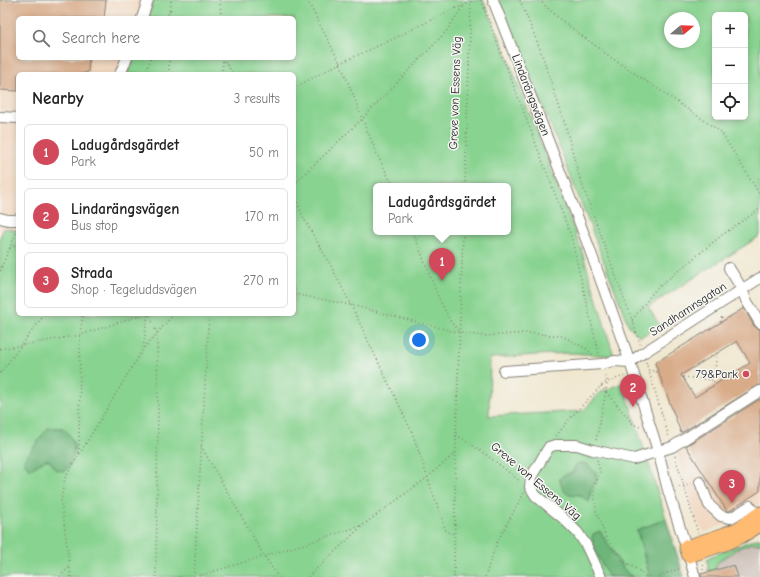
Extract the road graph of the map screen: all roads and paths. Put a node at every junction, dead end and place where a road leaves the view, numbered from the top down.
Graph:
1 (148, 0) edge
2 (170, 0) edge
3 (220, 0) edge
4 (307, 0) edge
5 (470, 0) edge
6 (481, 0) edge
7 (493, 0) edge
8 (520, 0) edge
9 (539, 0) edge
10 (463, 6) junction
11 (170, 7) junction
12 (143, 16) edge
13 (167, 16) edge
14 (170, 16) edge
15 (221, 16) edge
16 (126, 60) edge
17 (150, 60) edge
18 (169, 60) edge
19 (223, 60) edge
20 (224, 60) edge
21 (340, 62) junction
22 (121, 72) edge
23 (146, 72) edge
24 (169, 72) edge
25 (222, 72) edge
26 (232, 72) edge
27 (296, 87) edge
28 (0, 117) edge
29 (16, 118) edge
30 (362, 119) junction
31 (296, 182) edge
32 (392, 183) edge
33 (465, 183) edge
34 (760, 195) edge
35 (296, 200) edge
36 (760, 209) edge
37 (0, 218) edge
38 (16, 220) edge
39 (16, 233) edge
40 (414, 235) edge
41 (463, 235) edge
42 (16, 245) edge
43 (10, 248) junction
44 (729, 268) dead end
45 (0, 271) edge
46 (760, 278) edge
47 (742, 289) junction
48 (296, 294) edge
49 (351, 305) junction
50 (722, 315) dead end
51 (44, 316) edge
52 (84, 316) edge
53 (139, 316) edge
54 (149, 316) edge
55 (150, 316) edge
56 (172, 316) edge
57 (209, 316) edge
58 (632, 320) junction
59 (721, 322) dead end
60 (760, 323) edge
61 (157, 333) junction
62 (460, 333) junction
63 (80, 335) junction
64 (639, 340) dead end
65 (22, 345) junction
66 (0, 349) edge
67 (143, 349) junction
68 (717, 353) dead end
69 (630, 362) junction
70 (602, 364) junction
71 (648, 370) dead end
72 (504, 371) dead end
73 (658, 372) dead end
74 (0, 373) edge
75 (623, 376) dead end
76 (683, 378) dead end
77 (713, 380) junction
78 (607, 382) junction
79 (601, 386) junction
80 (712, 386) dead end
81 (760, 390) edge
82 (606, 391) junction
83 (640, 427) dead end
84 (456, 435) junction
85 (201, 446) junction
86 (549, 447) junction
87 (595, 450) junction
88 (658, 451) junction
89 (455, 453) junction
90 (79, 455) junction
91 (428, 477) junction
92 (531, 477) junction
93 (521, 482) dead end
94 (700, 482) dead end
95 (688, 484) dead end
96 (679, 486) dead end
97 (759, 518) edge
98 (363, 525) junction
99 (454, 534) junction
100 (687, 551) junction
101 (264, 556) junction
102 (705, 556) dead end
103 (70, 566) junction
104 (682, 568) dead end
105 (699, 574) edge
106 (60, 577) edge
107 (71, 577) edge
108 (156, 577) edge
109 (194, 577) edge
110 (278, 577) edge
111 (308, 577) edge
112 (454, 577) edge
113 (485, 577) edge
114 (601, 577) edge
115 (646, 577) edge
116 (660, 577) edge

1 - 12 street
2 - 11 path
3 - 15 path
4 - 21 path
5 - 10 path
5 - 33 path, Greve von Essens Väg
6 - 70 path
7 - 69 street, Lindarängsvägen
8 - 58 path
9 - 34 path
10 - 21 path
10 - 30 path
11 - 13 path
11 - 14 path
16 - 22 street
17 - 23 path
18 - 24 path
19 - 25 path
20 - 26 path
21 - 27 path
21 - 30 path
28 - 29 street
30 - 31 path
30 - 32 path
35 - 49 path
36 - 58 path
37 - 38 street
39 - 43 path
40 - 62 path
41 - 62 path
42 - 43 path
43 - 45 path
44 - 47 street
46 - 47 street, Sandhamnsgatan
47 - 60 street
47 - 69 street, Sandhamnsgatan
48 - 49 path
49 - 62 path
49 - 91 path
50 - 59 path
51 - 65 path
52 - 63 path
53 - 63 path
54 - 67 path
55 - 61 path
56 - 61 path
57 - 85 path
58 - 64 path
61 - 67 path
61 - 108 path
62 - 70 path
62 - 84 path
63 - 65 path
63 - 90 path
65 - 66 path
65 - 74 path
67 - 90 path
68 - 77 path
69 - 70 street
69 - 88 street, Lindarängsvägen
70 - 72 street
71 - 73 path
75 - 78 path
76 - 77 path
77 - 80 path
78 - 79 path
78 - 82 path
79 - 82 path
79 - 86 path
81 - 88 street
82 - 83 path
82 - 87 path
84 - 89 path
84 - 93 path, Greve von Essens Väg
85 - 101 path
85 - 109 path
86 - 87 street
86 - 92 street
87 - 88 street
87 - 115 path
88 - 100 street, Lindarängsvägen
89 - 91 path
89 - 99 path
90 - 103 path
91 - 98 path
91 - 99 path
92 - 113 path
92 - 114 street, Greve von Essens Väg
94 - 97 street
95 - 96 path
97 - 100 main road
98 - 101 path
98 - 111 path
99 - 112 path
100 - 105 street, Lindarängsvägen
101 - 109 path
101 - 110 path
102 - 105 path
103 - 106 path
103 - 107 path
104 - 116 path

